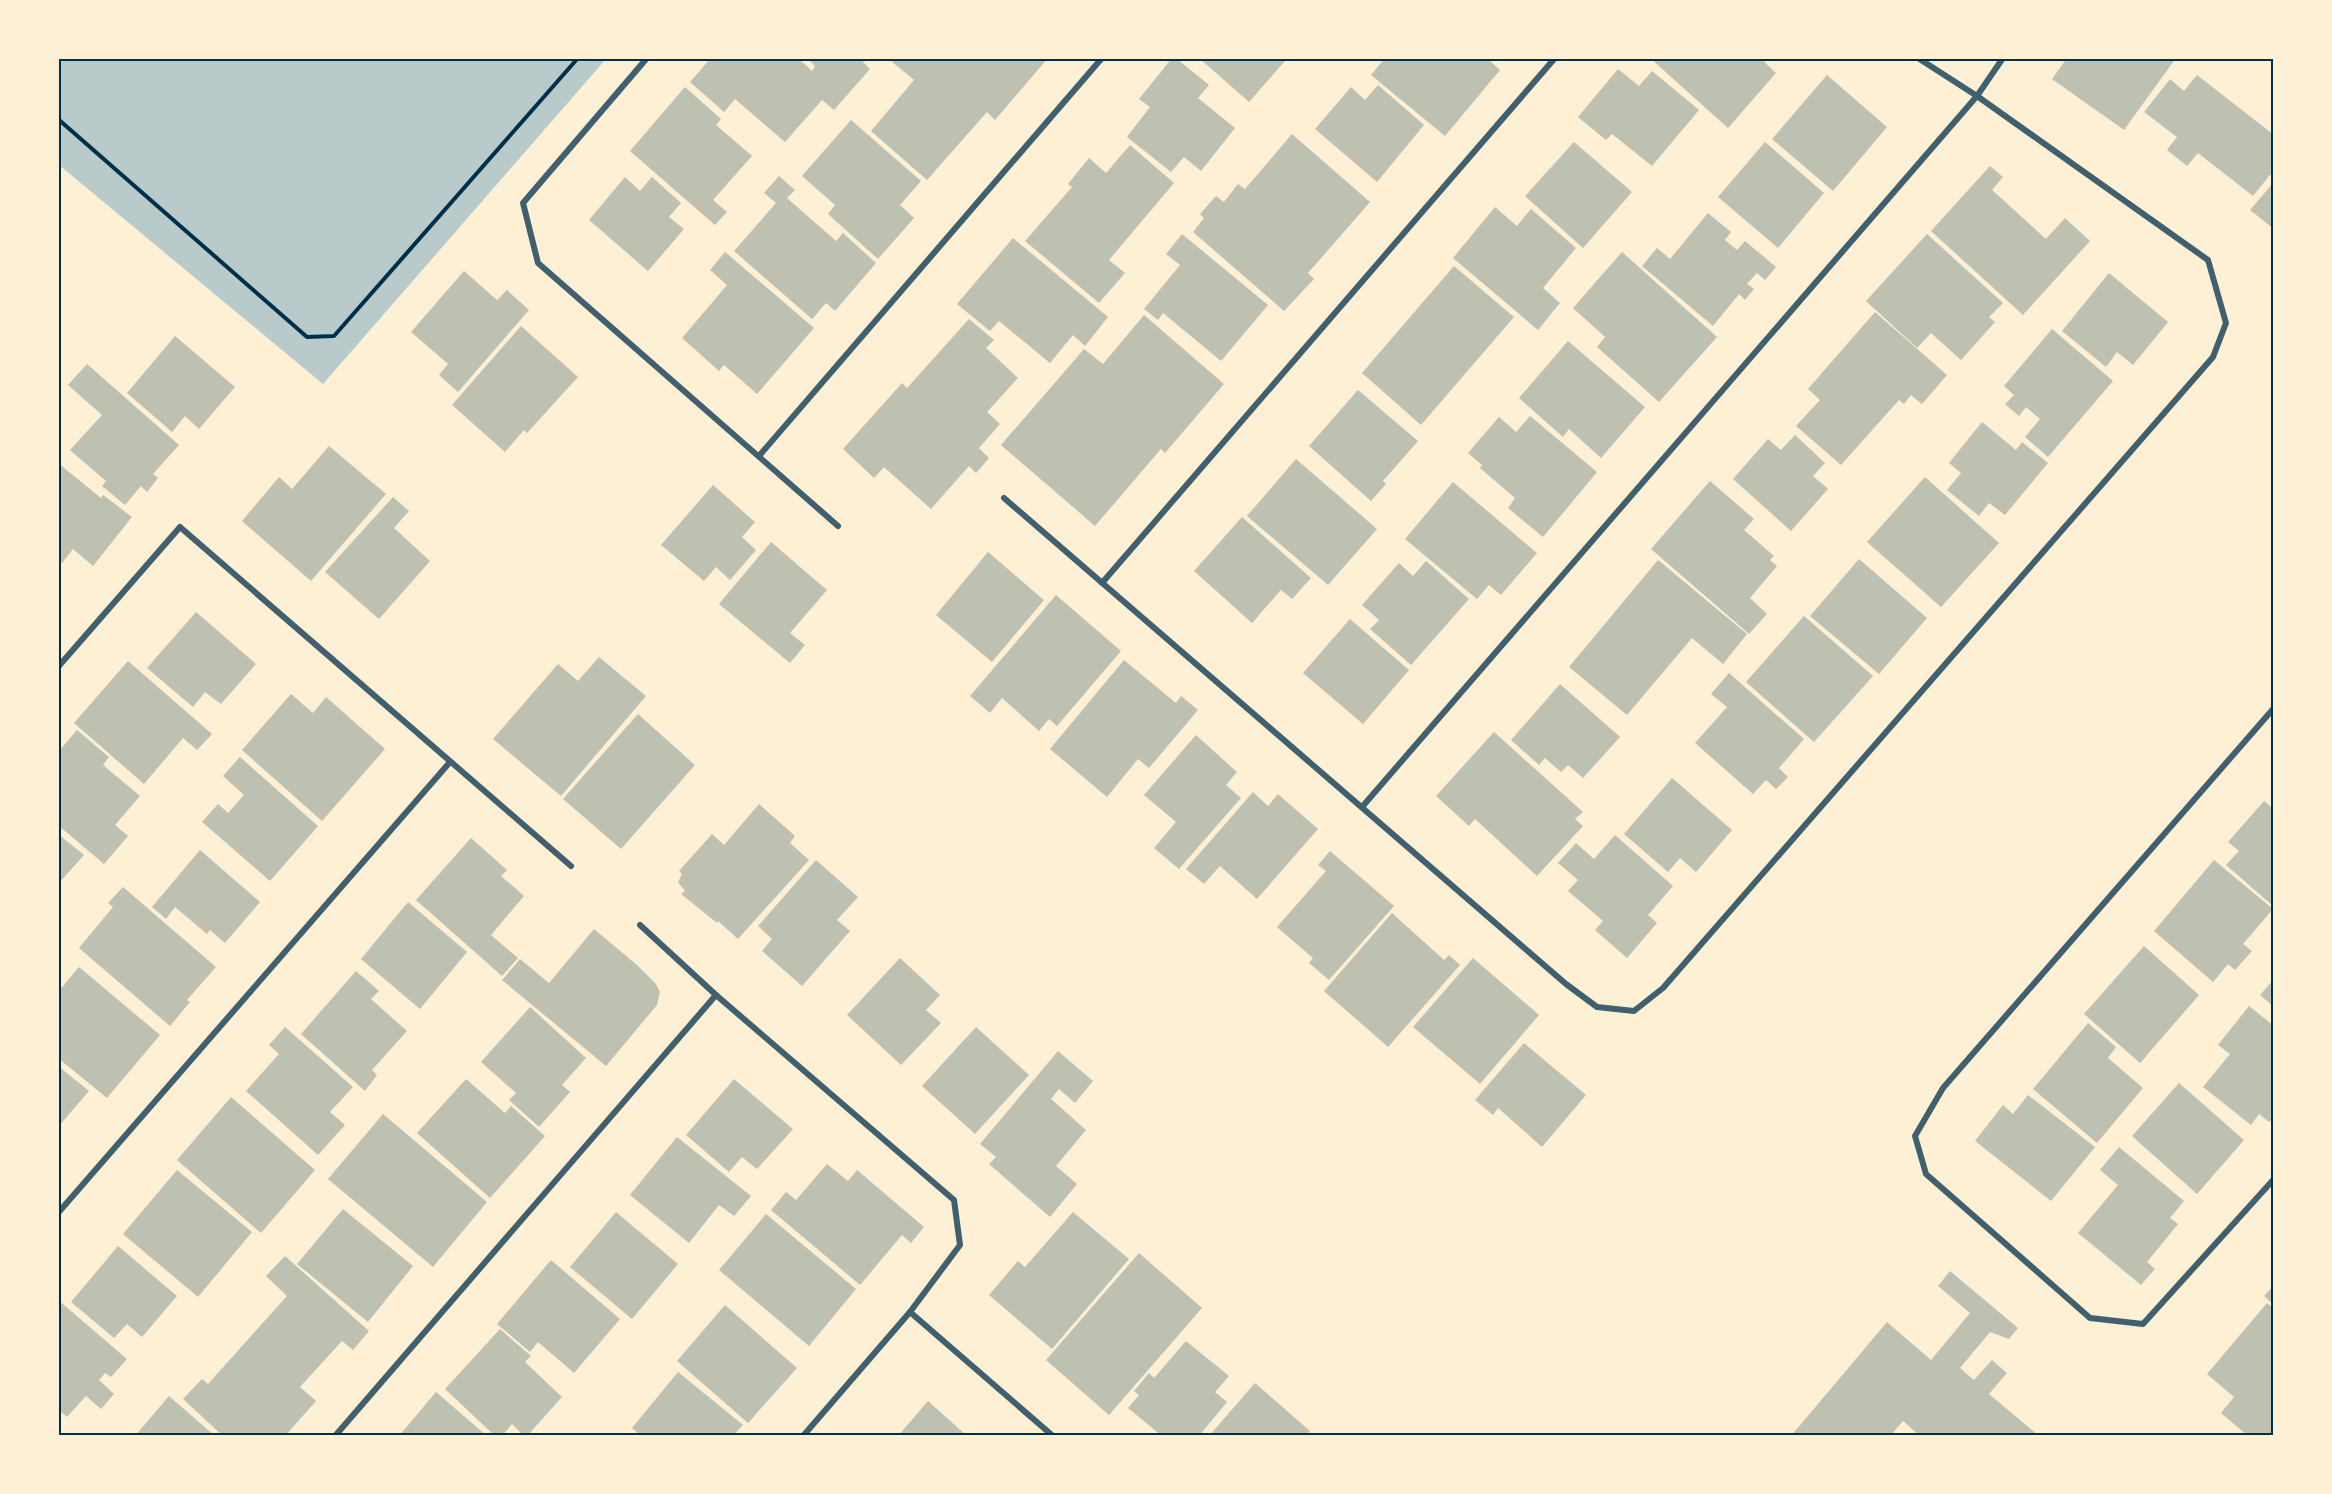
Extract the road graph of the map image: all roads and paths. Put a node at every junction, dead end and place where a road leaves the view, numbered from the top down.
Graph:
1 (578, 58) edge
2 (647, 58) edge
3 (1102, 58) edge
4 (1555, 58) edge
5 (1918, 58) edge
6 (2002, 58) edge
7 (1977, 96) junction
8 (58, 119) edge
9 (759, 456) junction
10 (1004, 498) dead end
11 (838, 526) dead end
12 (1102, 583) junction
13 (58, 667) edge
14 (2274, 708) edge
15 (450, 762) junction
16 (1362, 807) junction
17 (571, 866) dead end
18 (640, 925) dead end
19 (716, 994) junction
20 (2274, 1179) edge
21 (58, 1212) edge
22 (910, 1312) junction
23 (335, 1436) edge
24 (803, 1436) edge
25 (1053, 1436) edge

1 - 8 path
2 - 9 street
3 - 9 street
4 - 12 street
5 - 7 street
6 - 7 street
7 - 16 street
7 - 16 street
9 - 11 street
10 - 12 street
12 - 16 street
13 - 15 street
14 - 20 street
15 - 17 street
15 - 21 street
18 - 19 street
19 - 22 street
19 - 23 street
22 - 24 street
22 - 25 street

